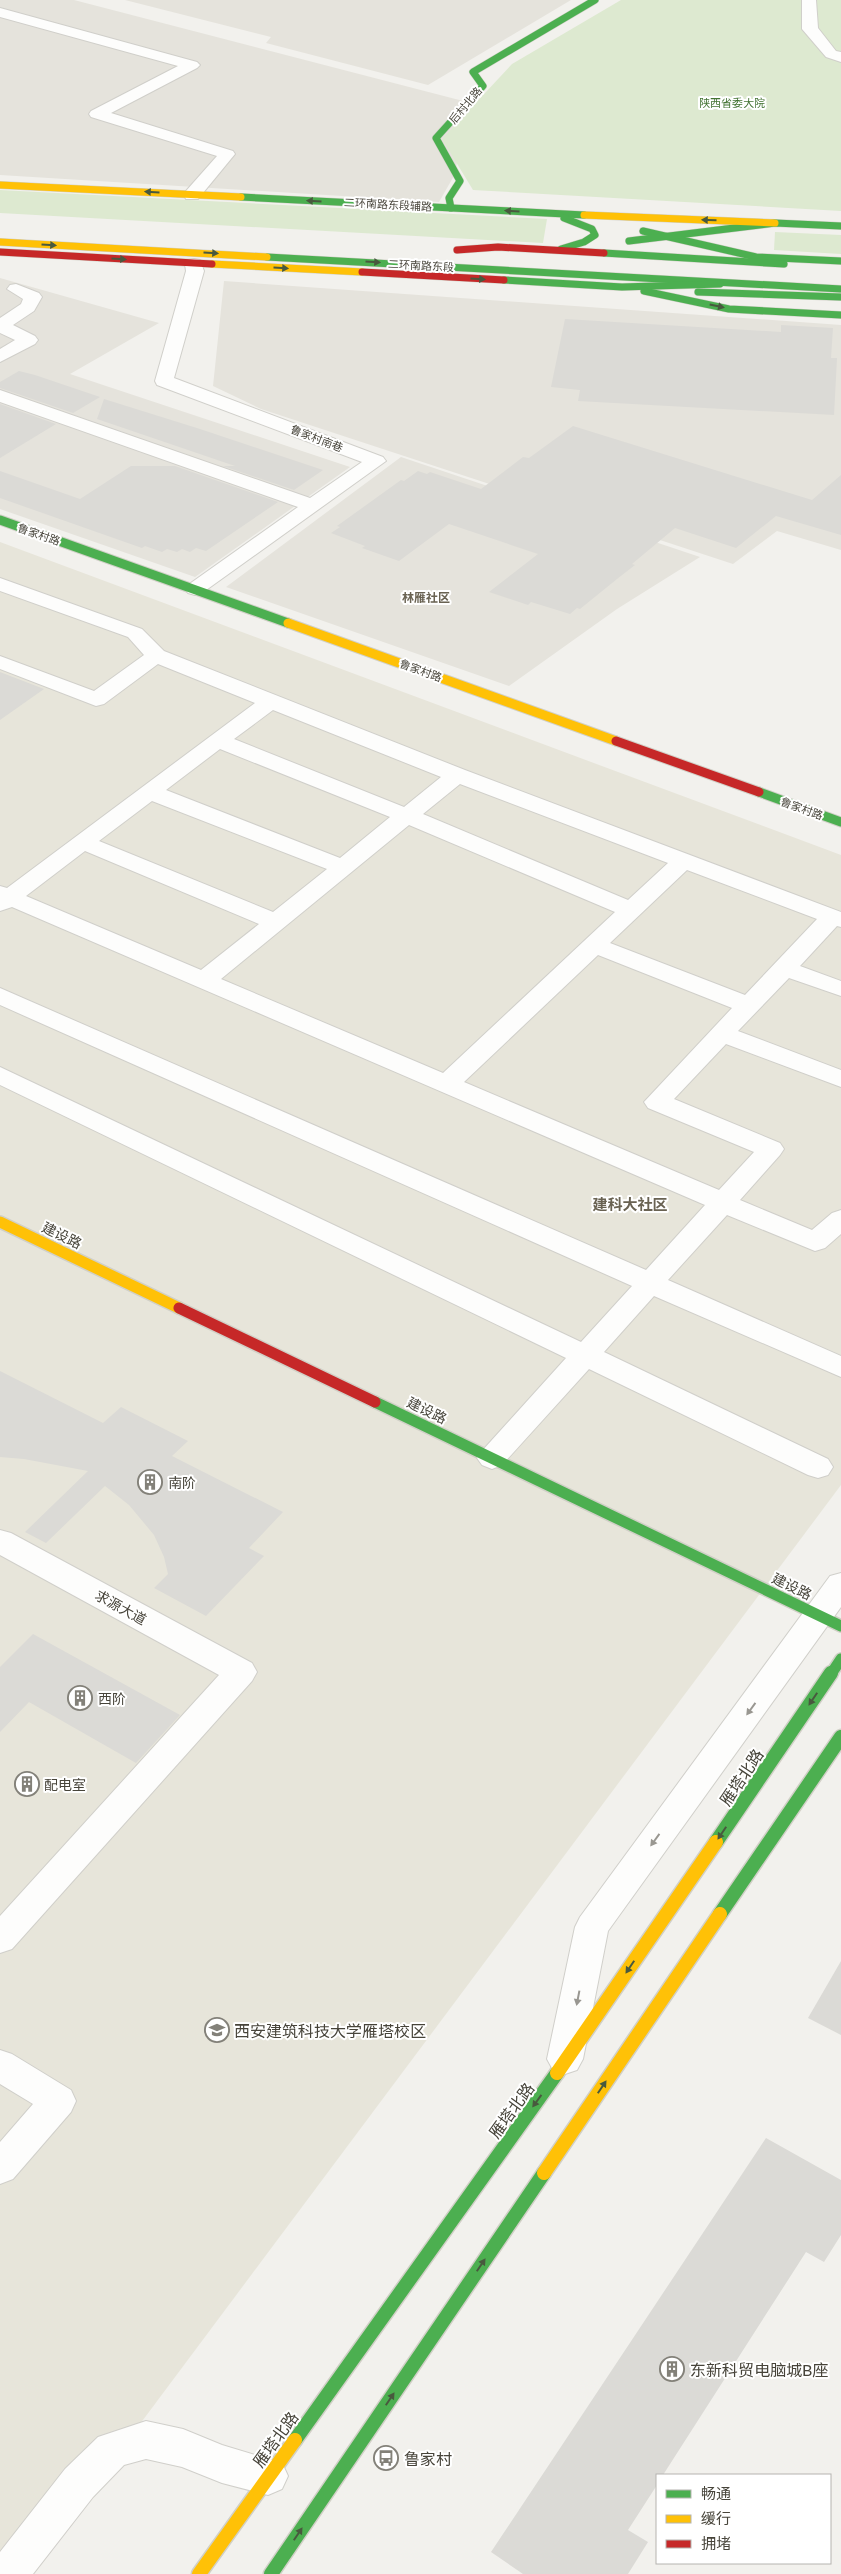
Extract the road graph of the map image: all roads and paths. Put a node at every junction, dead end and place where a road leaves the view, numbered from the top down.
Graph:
1 (595, 0) edge
2 (809, 0) edge
3 (0, 12) edge
4 (841, 57) edge
5 (0, 185) edge
6 (192, 194) junction
7 (451, 208) junction
8 (546, 213) junction
9 (580, 215) junction
10 (775, 223) junction
11 (841, 226) edge
12 (841, 231) edge
13 (667, 236) junction
14 (0, 242) edge
15 (558, 250) junction
16 (0, 252) edge
17 (756, 257) junction
18 (841, 261) edge
19 (194, 264) junction
20 (784, 264) junction
21 (816, 269) junction
22 (841, 271) edge
23 (550, 272) junction
24 (750, 283) junction
25 (622, 287) junction
26 (16, 289) dead end
27 (841, 289) edge
28 (726, 294) junction
29 (841, 297) edge
30 (841, 308) edge
31 (841, 315) edge
32 (0, 357) edge
33 (0, 396) edge
34 (313, 506) junction
35 (0, 520) edge
36 (0, 584) edge
37 (195, 589) junction
38 (156, 656) junction
39 (0, 662) edge
40 (271, 701) junction
41 (219, 741) junction
42 (457, 775) junction
43 (150, 792) junction
44 (407, 816) junction
45 (841, 822) edge
46 (82, 842) junction
47 (684, 861) junction
48 (343, 867) junction
49 (3, 898) edge
50 (631, 910) junction
51 (837, 919) edge
52 (275, 922) junction
53 (594, 945) junction
54 (784, 968) junction
55 (204, 980) junction
56 (841, 989) edge
57 (0, 996) edge
58 (749, 1006) junction
59 (722, 1034) junction
60 (0, 1075) edge
61 (841, 1079) edge
62 (447, 1084) junction
63 (723, 1202) junction
64 (841, 1218) edge
65 (0, 1222) edge
66 (650, 1283) junction
67 (585, 1355) junction
68 (841, 1367) edge
69 (492, 1458) junction
70 (818, 1467) dead end
71 (0, 1542) edge
72 (841, 1584) edge
73 (830, 1621) edge
74 (841, 1659) edge
75 (841, 1737) edge
76 (0, 1939) edge
77 (565, 2062) junction
78 (0, 2065) edge
79 (0, 2168) edge
80 (268, 2476) junction
81 (8, 2574) edge
82 (199, 2574) edge
83 (271, 2574) edge

1 - 7 main road, 后村北路
2 - 4 street
3 - 6 street
6 -> 5 main road, 二环南路东段辅路
7 -> 6 main road, 二环南路东段辅路
8 -> 7 main road, 二环南路东段辅路
8 - 9 main road, 二环南路东段辅路
8 - 15 main road
10 -> 9 main road, 二环南路东段辅路
9 - 13 main road
10 - 11 main road
10 - 13 main road
12 - 17 main road
13 - 15 main road
13 - 17 main road
14 -> 23 main road, 二环南路东段
15 - 20 main road
15 - 21 main road
16 -> 19 main road
17 - 18 main road
17 - 20 main road
19 -> 25 main road
19 - 34 street, 鲁家村南巷
20 - 21 main road
21 - 22 main road
23 - 24 main road, 二环南路东段
23 - 25 main road
24 - 25 main road
24 - 27 main road, 二环南路东段
24 - 28 main road
25 - 28 main road
25 -> 31 main road
26 - 32 street
28 - 29 main road
28 - 30 main road
33 - 34 street
34 - 37 street, 鲁家村南巷
35 - 37 main road, 鲁家村路
36 - 38 street
37 - 45 main road, 鲁家村路
38 - 39 street
38 - 40 street
40 - 41 street
40 - 42 street
41 - 43 street
41 - 44 street
42 - 44 street
42 - 47 street
43 - 46 street
43 - 48 street
44 - 48 street
44 - 50 street
46 - 49 street
46 - 52 street
47 - 50 street
47 - 51 street
48 - 52 street
49 - 55 street
50 - 53 street
51 - 54 street
52 - 55 street
53 - 58 street
53 - 62 street
54 - 56 street
54 - 58 street
55 - 62 street
57 - 66 street
58 - 59 street
59 - 61 street
59 - 63 street
60 - 67 street
62 - 63 street
63 - 64 street
63 - 66 street
65 - 69 main road, 建设路
66 - 67 street
66 - 68 street
67 - 69 street
67 - 70 street
69 - 73 main road, 建设路
71 - 76 street, 求源大道
72 - 73 street
73 -> 77 street
74 -> 77 main road, 雁塔北路
83 -> 75 main road
77 -> 80 main road, 雁塔北路
78 - 79 street
80 - 81 street
80 - 82 main road, 雁塔北路

